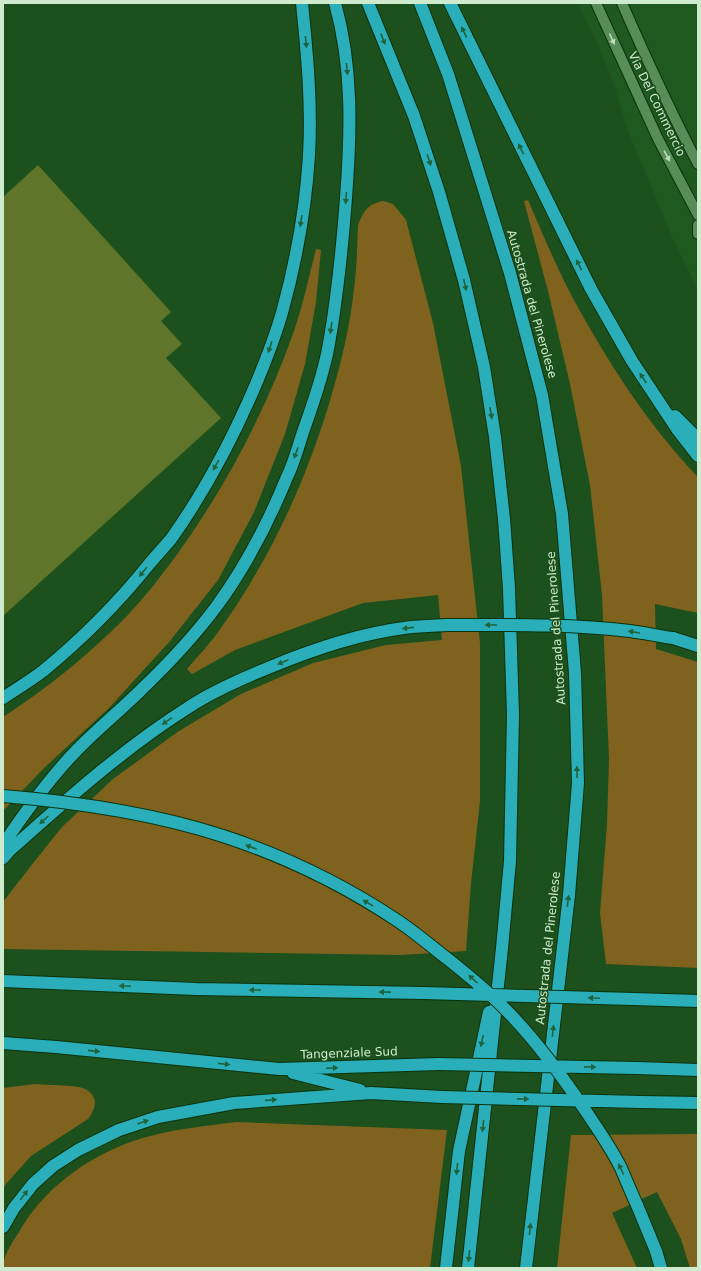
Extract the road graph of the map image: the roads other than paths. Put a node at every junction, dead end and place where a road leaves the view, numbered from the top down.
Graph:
1 (302, 3) edge
2 (335, 3) edge
3 (368, 3) edge
4 (420, 3) edge
5 (450, 3) edge
6 (596, 3) edge
7 (622, 3) edge
8 (698, 164) edge
9 (698, 215) edge
10 (698, 225) edge
11 (698, 234) edge
12 (652, 393) junction
13 (698, 439) edge
14 (698, 456) edge
15 (698, 646) edge
16 (3, 698) edge
17 (3, 796) edge
18 (3, 845) edge
19 (3, 858) edge
20 (502, 948) junction
21 (3, 981) edge
22 (698, 1001) edge
23 (3, 1043) edge
24 (279, 1069) junction
25 (698, 1070) edge
26 (371, 1093) junction
27 (698, 1103) edge
28 (3, 1227) edge
29 (446, 1268) edge
30 (468, 1268) edge
31 (526, 1268) edge
32 (661, 1268) edge

1 -> 16 highway
2 -> 18 highway
3 -> 20 highway
31 -> 4 highway, Autostrada del Pinerolese
12 -> 5 highway
6 -> 9 street, Via Del Commercio
7 - 8 street, Via Del Commercio
10 - 11 street
12 - 13 highway
12 - 14 highway
15 -> 19 highway, bridge
32 -> 17 highway, bridge
20 -> 29 highway
20 -> 30 highway
22 -> 21 highway, bridge
23 -> 24 highway, Tangenziale Sud
24 -> 25 highway, Tangenziale Sud, bridge
24 - 26 highway
26 -> 27 highway, bridge
28 -> 26 highway

